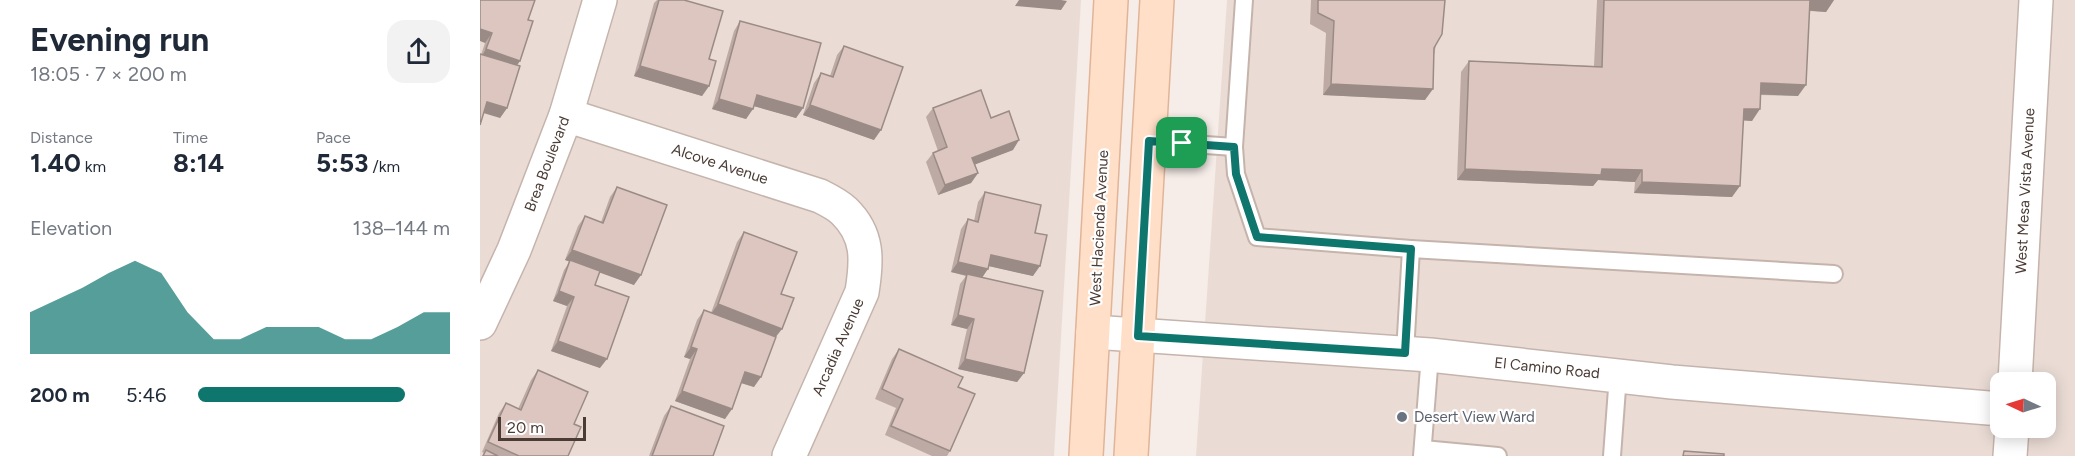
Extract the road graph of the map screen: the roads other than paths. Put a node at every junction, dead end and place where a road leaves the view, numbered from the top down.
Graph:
1 (600, 0) edge
2 (1111, 0) edge
3 (1157, 0) edge
4 (1244, 0) edge
5 (2036, 0) edge
6 (566, 115) junction
7 (1149, 141) junction
8 (1234, 147) junction
9 (861, 233) joint
10 (1411, 249) junction
11 (1834, 274) dead end
12 (480, 323) edge
13 (1093, 332) junction
14 (1138, 336) junction
15 (1418, 354) junction
16 (2016, 372) edge
17 (1618, 375) junction
18 (1990, 408) edge
19 (2011, 438) edge
20 (1423, 452) edge
21 (789, 456) edge
22 (1086, 456) edge
23 (1131, 456) edge
24 (1498, 456) edge
25 (1612, 456) edge
26 (2010, 456) edge

1 - 6 street, Brea Boulevard
2 - 13 main road, West Hacienda Avenue
3 - 7 main road
4 - 8 lane
5 - 16 street, West Mesa Vista Avenue
6 - 9 street, Alcove Avenue
6 - 12 street, Brea Boulevard
7 - 8 lane
7 - 14 main road
8 - 10 lane
9 - 21 street, Arcadia Avenue
10 - 11 lane
10 - 15 lane
13 - 14 street, El Camino Road
13 - 22 main road, West Hacienda Avenue
14 - 15 street, El Camino Road
14 - 23 main road
15 - 17 street, El Camino Road
15 - 20 lane
17 - 18 street, El Camino Road
17 - 25 lane
19 - 26 street
20 - 24 lane

